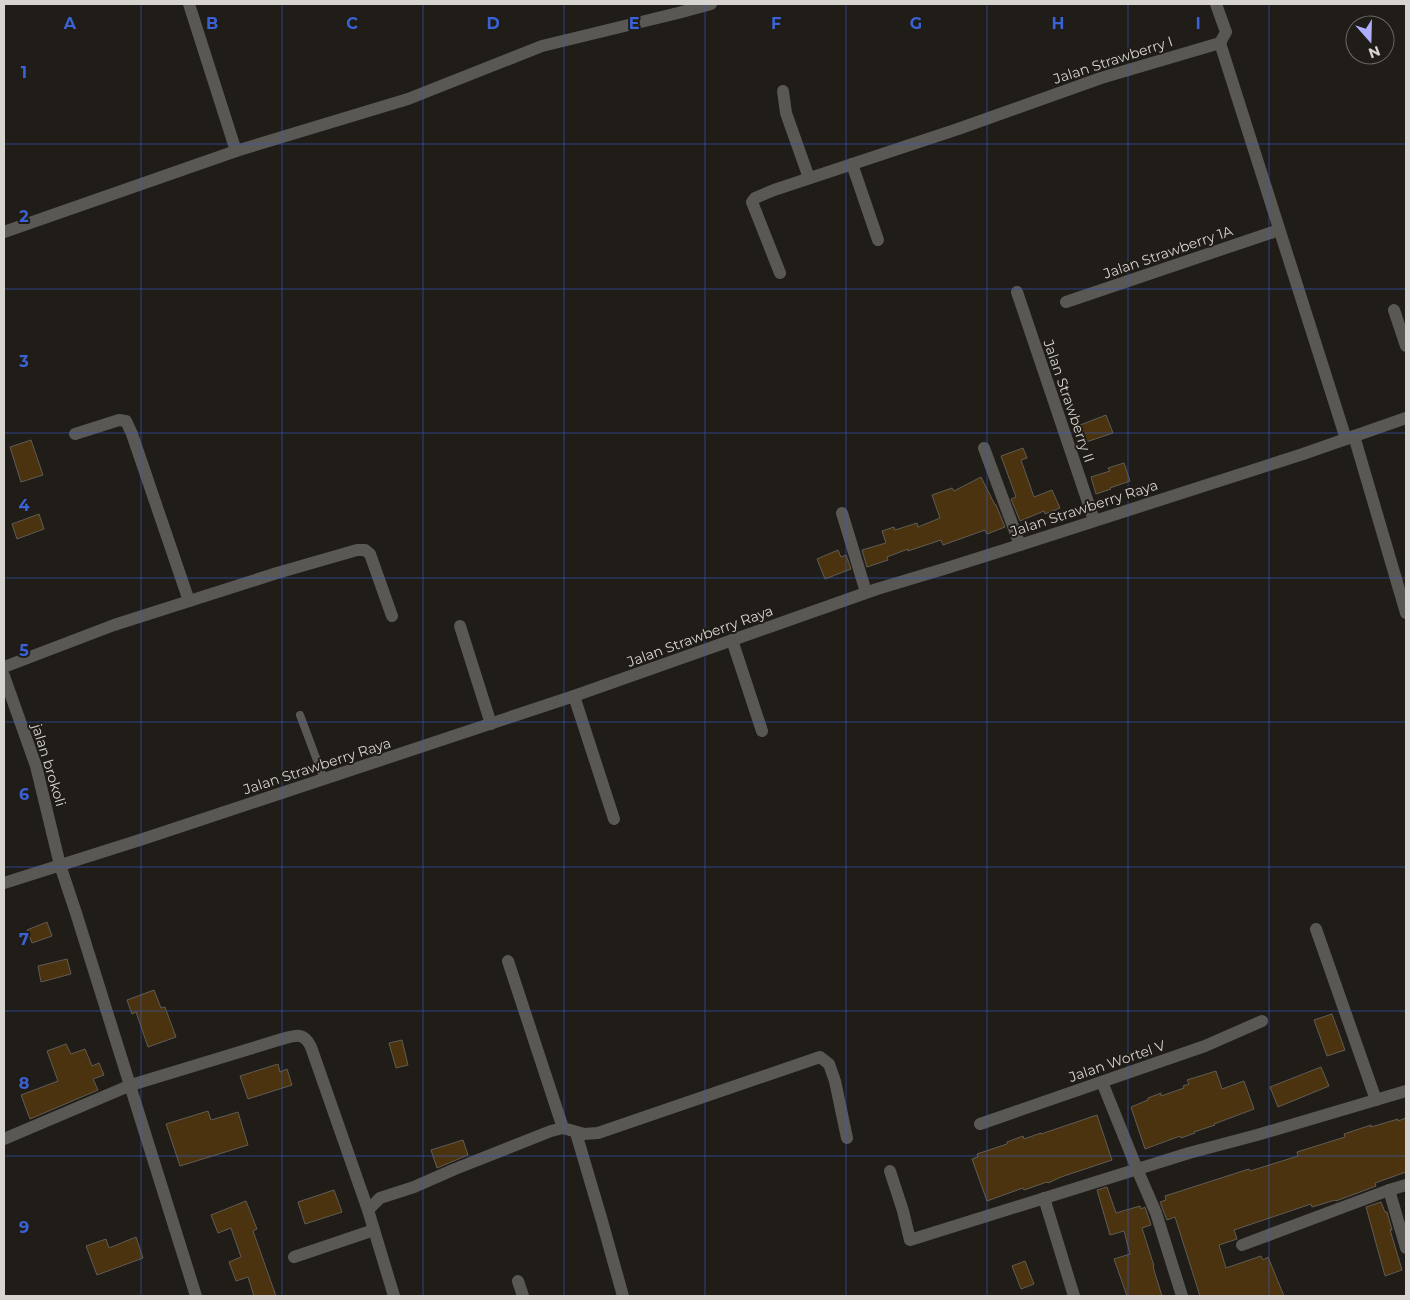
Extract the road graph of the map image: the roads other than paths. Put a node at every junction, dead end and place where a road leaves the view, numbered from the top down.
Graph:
1 (189, 4) edge
2 (711, 4) edge
3 (1216, 4) edge
4 (1220, 43) junction
5 (783, 90) dead end
6 (236, 151) junction
7 (852, 164) junction
8 (809, 178) junction
9 (1279, 230) junction
10 (4, 232) edge
11 (878, 240) dead end
12 (780, 273) dead end
13 (1017, 292) dead end
14 (1066, 302) dead end
15 (1394, 310) dead end
16 (1406, 346) edge
17 (1406, 418) edge
18 (75, 434) dead end
19 (1350, 438) junction
20 (984, 448) dead end
21 (842, 513) dead end
22 (1094, 520) junction
23 (1020, 545) junction
24 (866, 592) junction
25 (188, 602) junction
26 (1406, 613) edge
27 (392, 616) dead end
28 (460, 626) dead end
29 (732, 640) junction
30 (4, 667) edge
31 (4, 676) edge
32 (574, 696) junction
33 (300, 715) dead end
34 (490, 724) junction
35 (762, 731) dead end
36 (324, 779) junction
37 (614, 820) dead end
38 (60, 865) junction
39 (4, 883) edge
40 (1316, 929) dead end
41 (508, 961) dead end
42 (1262, 1021) dead end
43 (1102, 1082) junction
44 (131, 1085) junction
45 (1406, 1091) edge
46 (1376, 1100) junction
47 (980, 1124) dead end
48 (563, 1128) junction
49 (576, 1133) junction
50 (847, 1138) dead end
51 (4, 1139) edge
52 (1137, 1169) junction
53 (890, 1171) dead end
54 (1406, 1185) edge
55 (1389, 1190) junction
56 (1044, 1198) junction
57 (368, 1210) junction
58 (374, 1230) junction
59 (1242, 1245) dead end
60 (1406, 1248) edge
61 (294, 1257) dead end
62 (518, 1281) dead end
63 (196, 1296) edge
64 (394, 1296) edge
65 (523, 1296) edge
66 (623, 1296) edge
67 (1074, 1296) edge
68 (1182, 1296) edge

1 - 6 street
2 - 6 street
3 - 4 street
4 - 7 street, Jalan Strawberry I
4 - 9 street
5 - 8 street
6 - 10 street
7 - 8 street, Jalan Strawberry I
7 - 11 street
8 - 12 street, Jalan Strawberry I
9 - 14 street, Jalan Strawberry 1A
9 - 19 street
13 - 22 street, Jalan Strawberry II
15 - 16 street
17 - 19 street, Jalan Strawberry Raya
18 - 25 street
19 - 22 street, Jalan Strawberry Raya
19 - 26 street
20 - 23 street
21 - 24 street
22 - 23 street, Jalan Strawberry Raya
23 - 24 street, Jalan Strawberry Raya
24 - 29 street, Jalan Strawberry Raya
25 - 27 street
25 - 30 street
28 - 34 street
29 - 32 street, Jalan Strawberry Raya
29 - 35 street
31 - 38 street, jalan brokoli
32 - 34 street, Jalan Strawberry Raya
32 - 37 street
33 - 36 lane
34 - 36 street, Jalan Strawberry Raya
36 - 38 street, Jalan Strawberry Raya
38 - 39 street, Jalan Strawberry Raya
38 - 44 street, jalan brokoli
40 - 46 street
41 - 48 street
42 - 43 street, Jalan Wortel V
43 - 47 street, Jalan Wortel V
43 - 52 street
44 - 51 street
44 - 57 street
44 - 63 street, jalan brokoli
45 - 46 street
46 - 52 street
48 - 49 street
48 - 57 street
49 - 50 street
49 - 66 street
52 - 56 street
52 - 68 street
53 - 56 street
54 - 55 street
55 - 59 street
55 - 60 street
56 - 67 street
57 - 58 street
58 - 61 street
58 - 64 street
62 - 65 street

